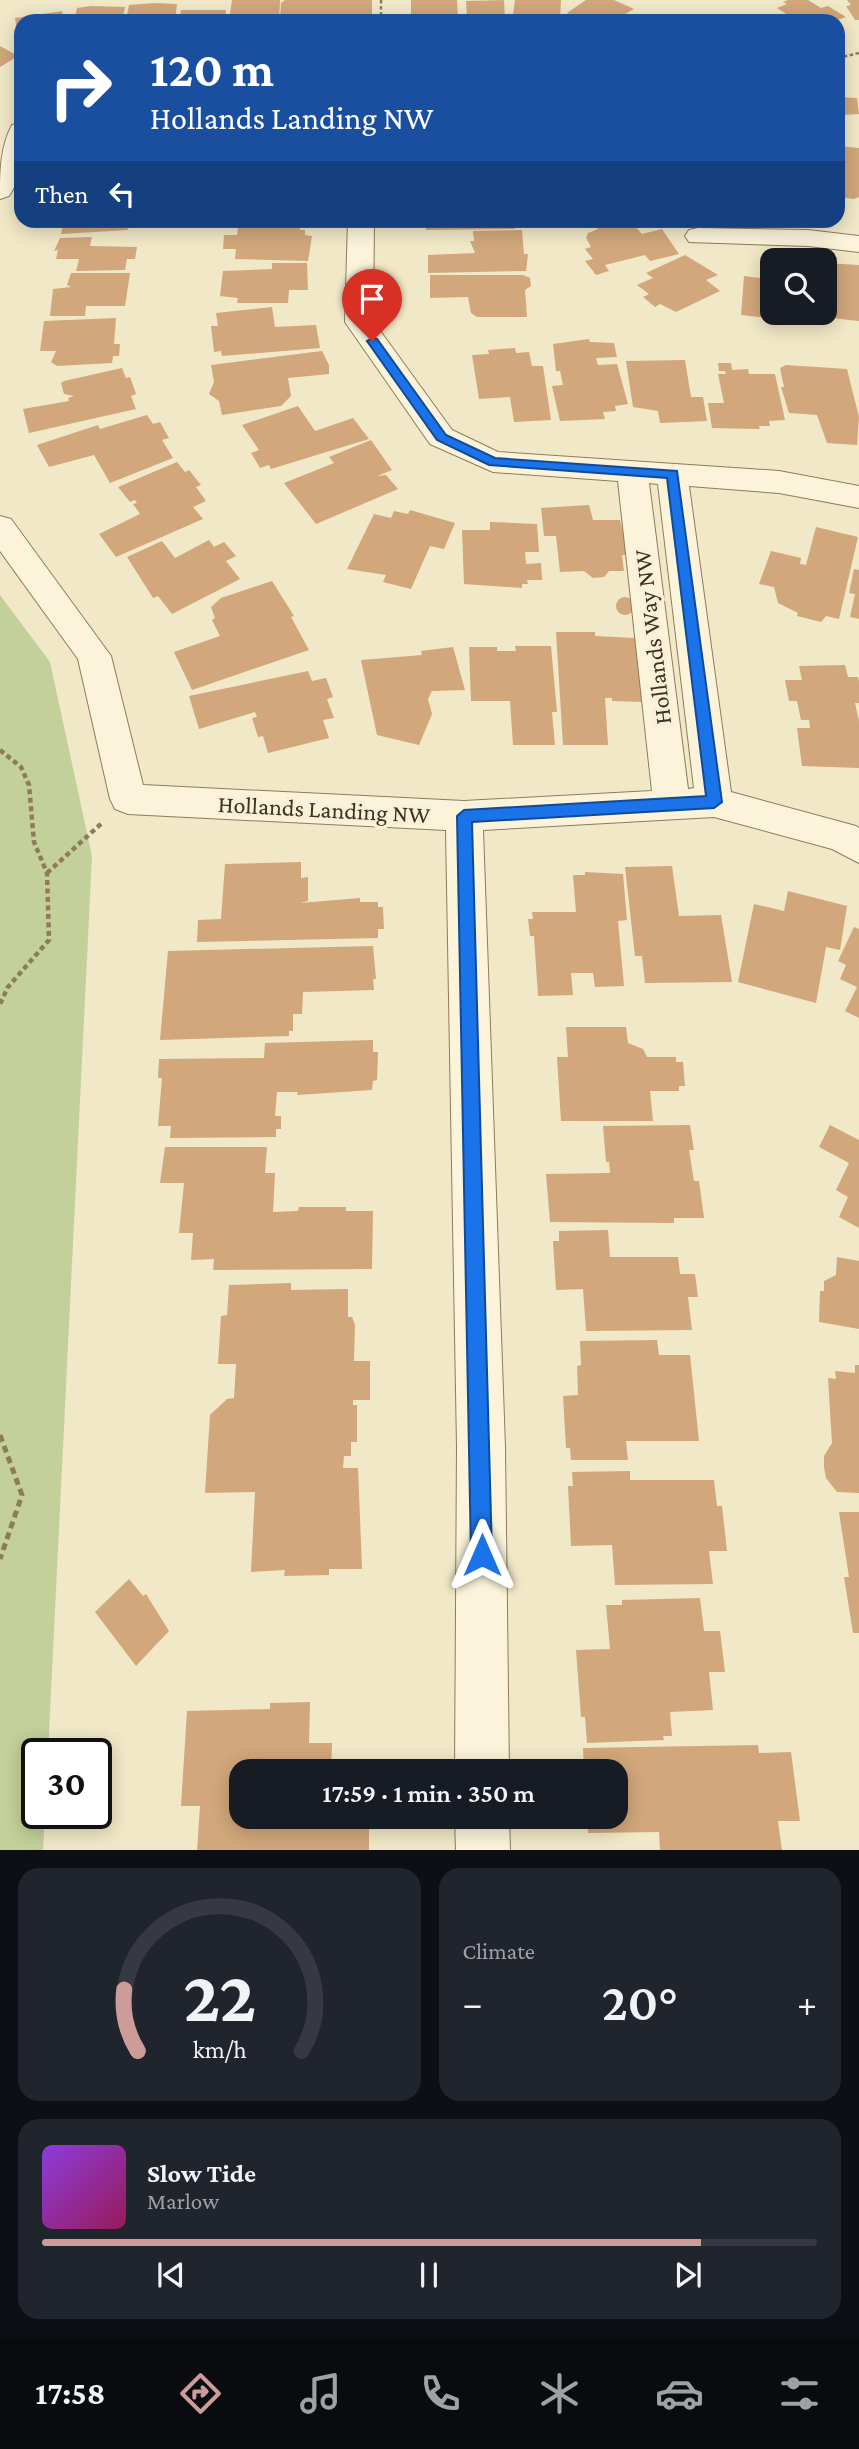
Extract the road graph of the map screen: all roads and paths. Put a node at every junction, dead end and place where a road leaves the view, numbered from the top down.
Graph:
1 (14, 150) edge
2 (0, 191) edge
3 (361, 228) edge
4 (698, 236) dead end
5 (859, 244) edge
6 (632, 471) junction
7 (672, 474) junction
8 (859, 497) edge
9 (0, 527) edge
10 (0, 750) edge
11 (128, 799) junction
12 (714, 802) junction
13 (672, 804) junction
14 (464, 816) junction
15 (859, 847) edge
16 (47, 873) junction
17 (0, 1004) edge
18 (0, 1435) edge
19 (0, 1559) edge
20 (482, 1759) edge
21 (482, 1829) edge
22 (482, 1850) edge

1 - 2 street
3 - 6 street
4 - 5 street
6 - 7 street
6 - 13 street, Hollands Way NW
7 - 8 street
7 - 12 street, Hollands Way NW
9 - 11 street
10 - 16 path
11 - 14 street, Hollands Landing NW
11 - 16 path
12 - 13 street, Hollands Landing NW
12 - 15 street, Hollands Landing NW
13 - 14 street, Hollands Landing NW
14 - 20 street
16 - 17 path
18 - 19 path
21 - 22 street

